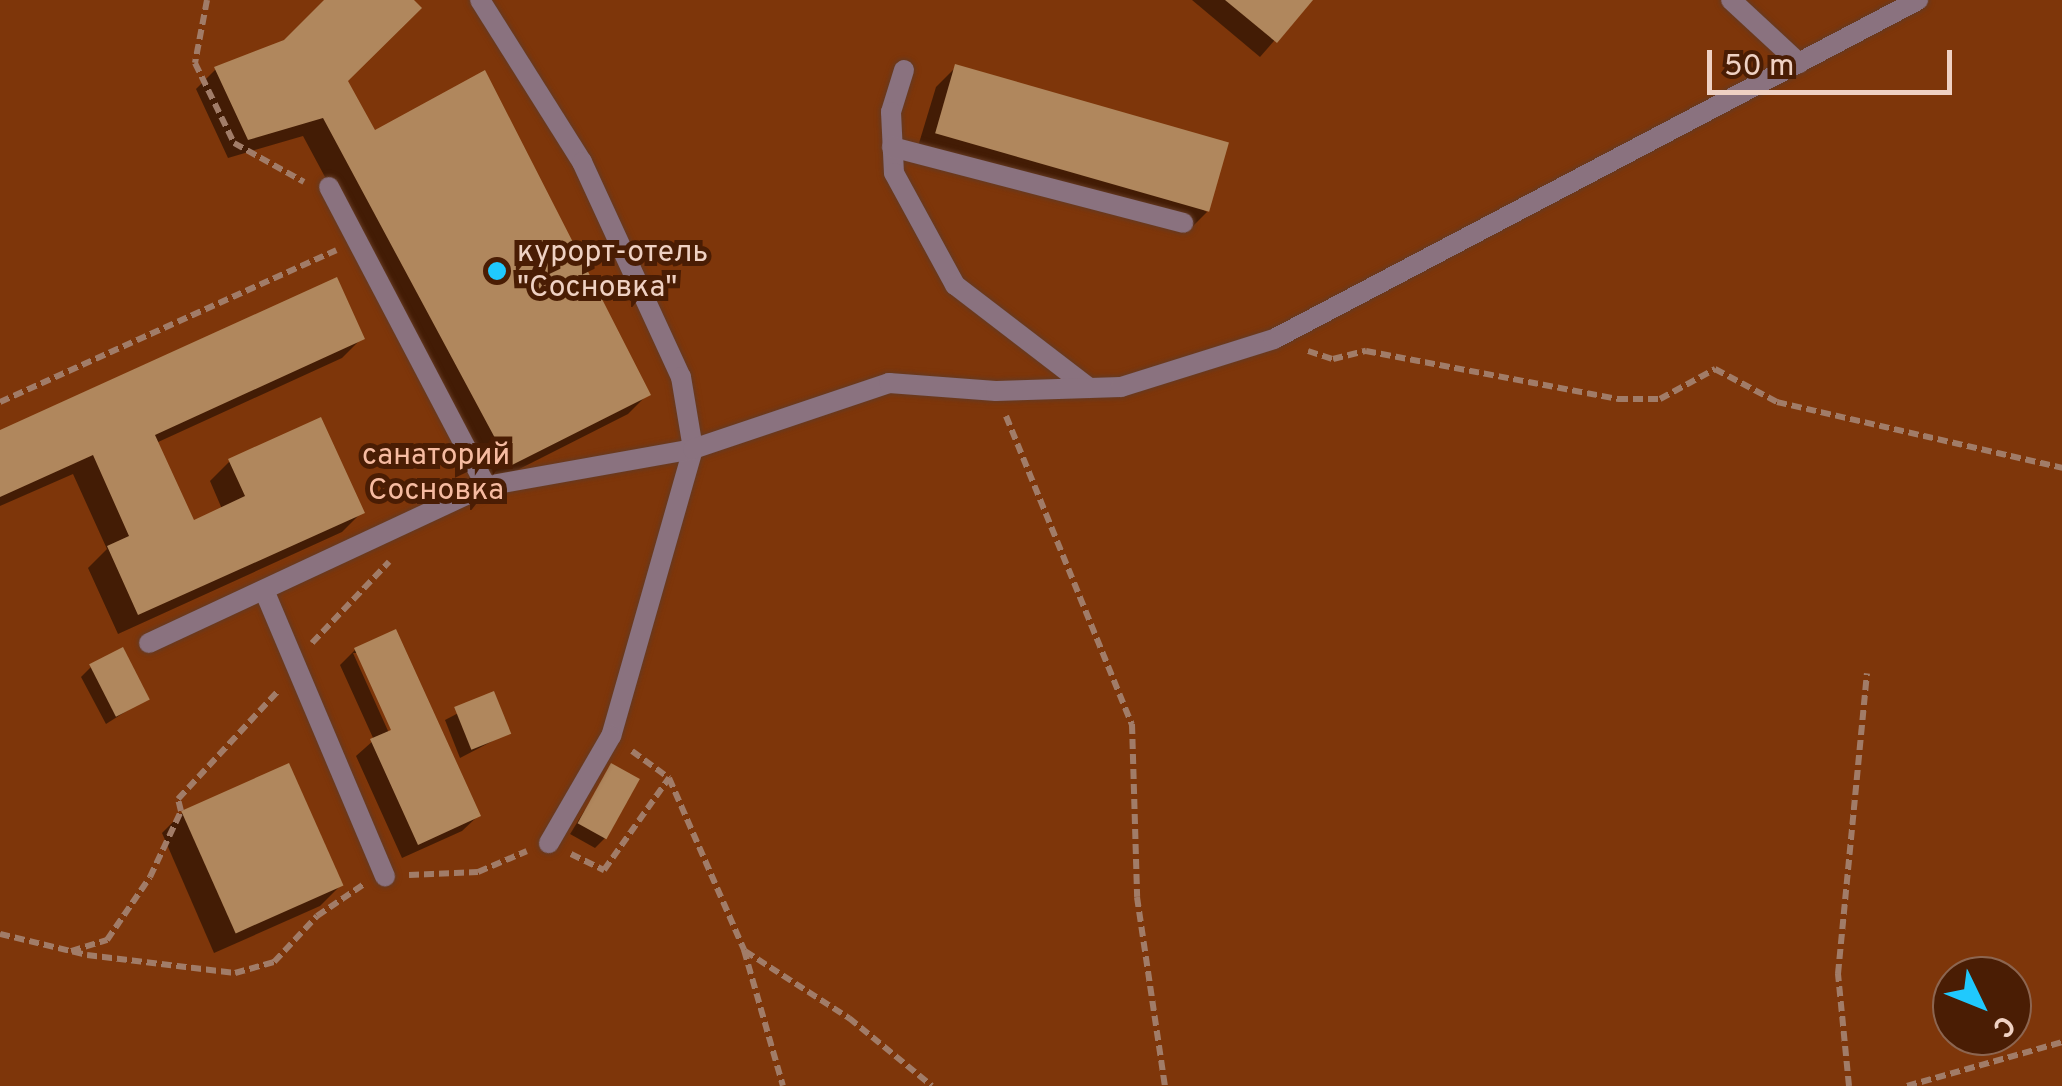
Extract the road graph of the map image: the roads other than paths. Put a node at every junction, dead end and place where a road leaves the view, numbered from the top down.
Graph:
1 (480, 0) edge
2 (1731, 0) edge
3 (1918, 0) edge
4 (1799, 63) junction
5 (904, 70) dead end
6 (892, 147) junction
7 (328, 186) road end
8 (1183, 223) dead end
9 (1089, 388) junction
10 (693, 449) junction
11 (486, 486) junction
12 (264, 590) junction
13 (150, 643) dead end
14 (549, 843) road end
15 (385, 876) road end

1 - 10 lane
2 - 4 lane
3 - 4 lane
4 - 9 lane
5 - 6 lane
6 - 8 lane
6 - 9 lane
7 - 11 lane
9 - 10 lane
10 - 11 lane
10 - 14 lane
11 - 12 lane
12 - 13 lane
12 - 15 lane

